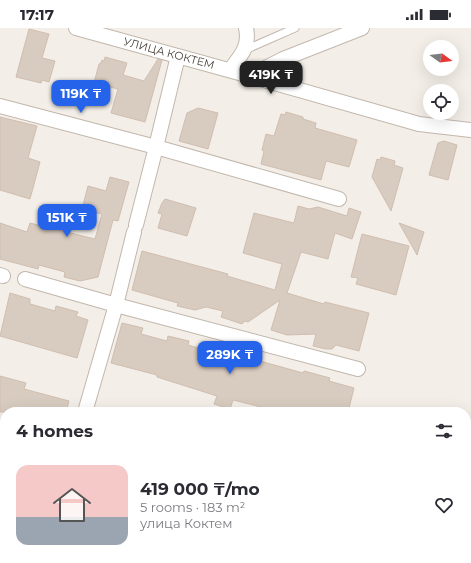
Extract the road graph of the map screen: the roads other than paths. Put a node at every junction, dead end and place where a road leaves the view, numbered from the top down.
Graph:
1 (76, 28) edge
2 (246, 28) edge
3 (295, 28) edge
4 (362, 28) edge
5 (245, 50) junction
6 (178, 56) junction
7 (230, 70) junction
8 (250, 76) junction
9 (0, 106) edge
10 (471, 130) edge
11 (156, 147) junction
12 (339, 199) dead end
13 (25, 279) dead end
14 (116, 305) junction
15 (358, 369) dead end
16 (86, 407) edge

1 - 6 street, УЛИЦА КОКТЕМ
2 - 5 street
3 - 5 lane
4 - 8 street
5 - 7 street
6 - 7 street, УЛИЦА КОКТЕМ
6 - 11 street
7 - 8 street, УЛИЦА КОКТЕМ
8 - 10 street, УЛИЦА КОКТЕМ
9 - 11 street
11 - 12 street
11 - 14 street
13 - 14 street
14 - 15 street
14 - 16 street

